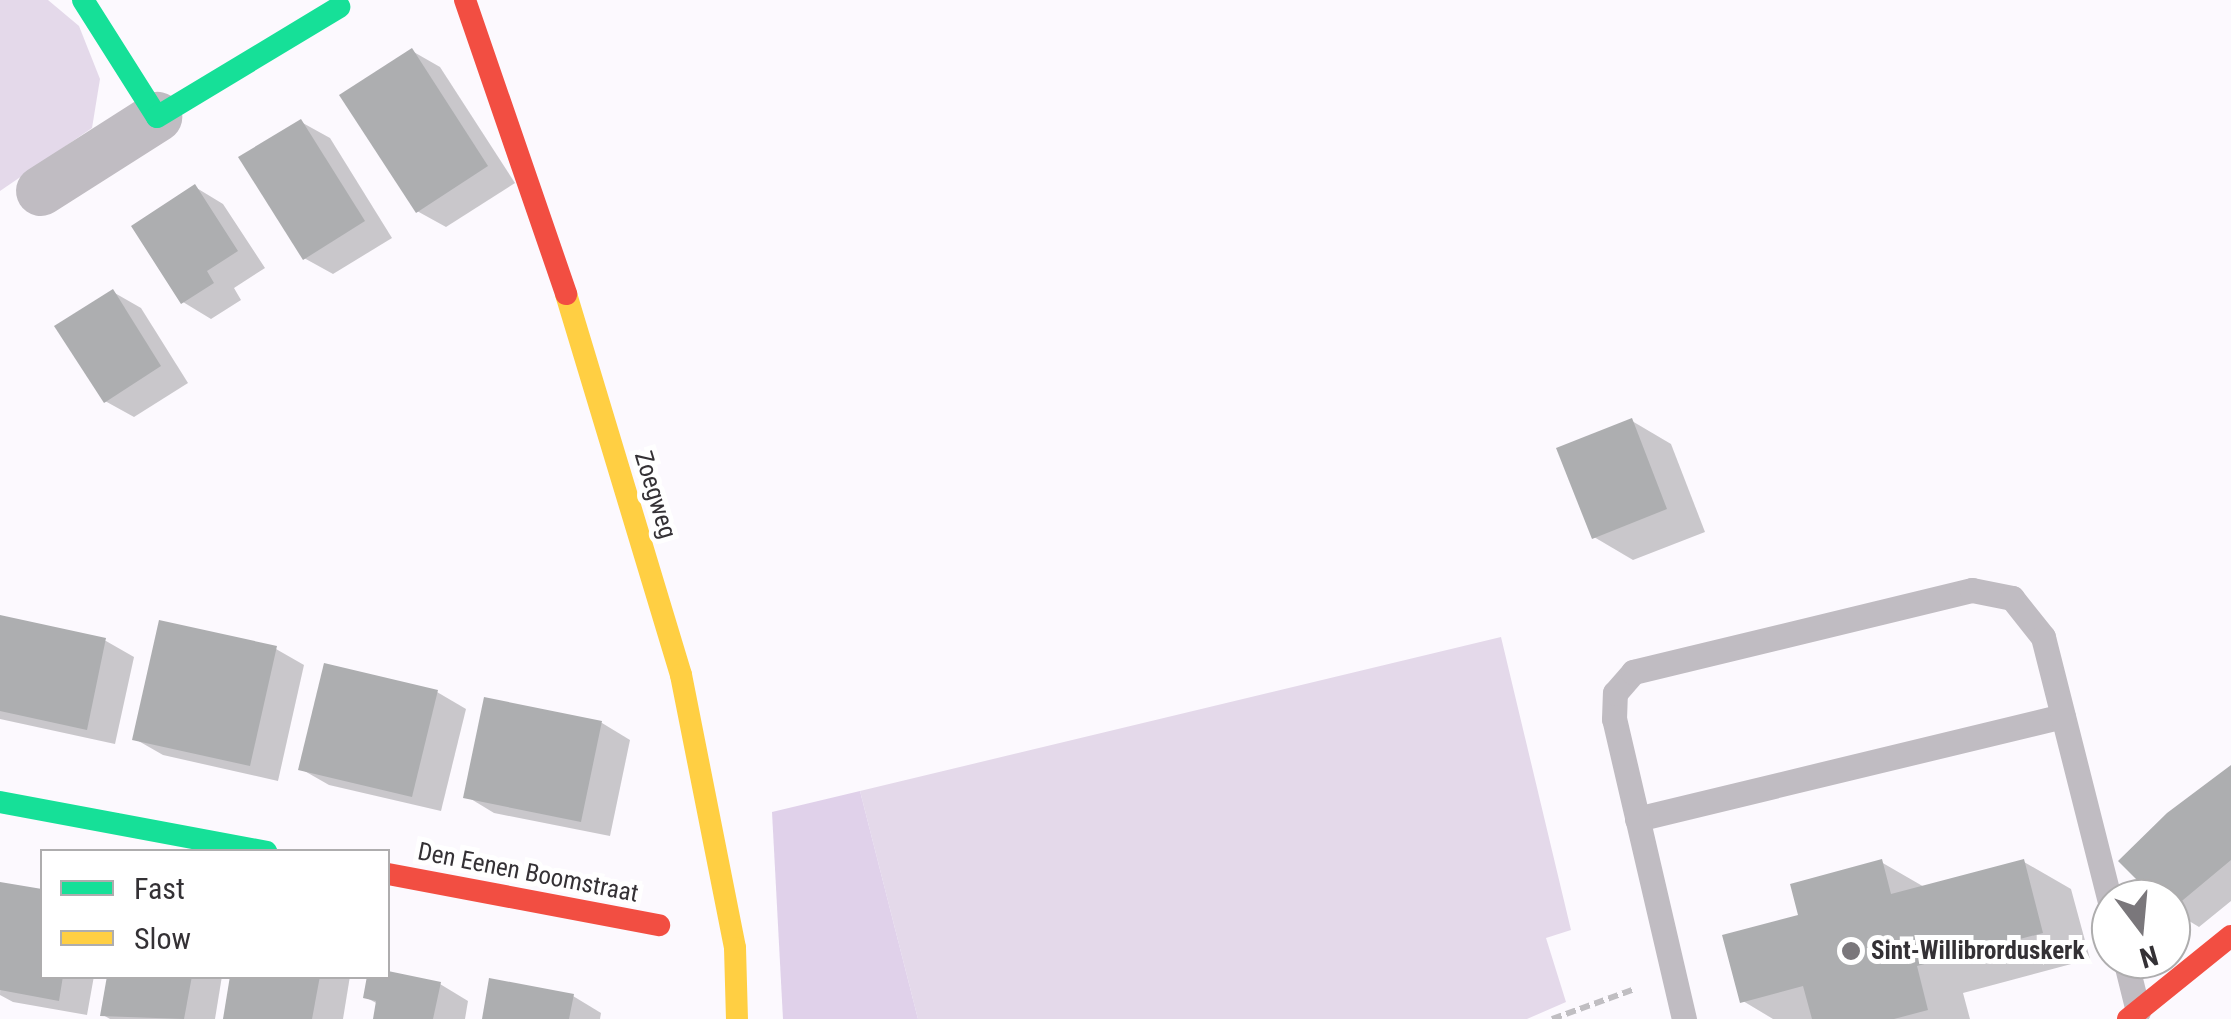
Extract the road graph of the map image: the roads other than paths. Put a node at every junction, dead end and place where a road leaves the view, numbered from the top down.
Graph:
1 (83, 0) edge
2 (465, 0) edge
3 (339, 7) dead end
4 (156, 117) junction
5 (41, 191) dead end
6 (2062, 716) junction
7 (0, 802) edge
8 (1638, 819) junction
9 (250, 849) edge
10 (390, 874) edge
11 (2104, 879) edge
12 (658, 925) dead end
13 (2231, 936) edge
14 (2144, 1001) edge
15 (737, 1019) edge
16 (1684, 1019) edge

1 - 4 street
2 - 15 street, Zoegweg
3 - 4 street
4 - 5 street
6 - 8 lane
6 - 8 lane
6 - 11 lane
7 - 9 street
8 - 16 lane
10 - 12 street, Den Eenen Boomstraat
13 - 14 street

